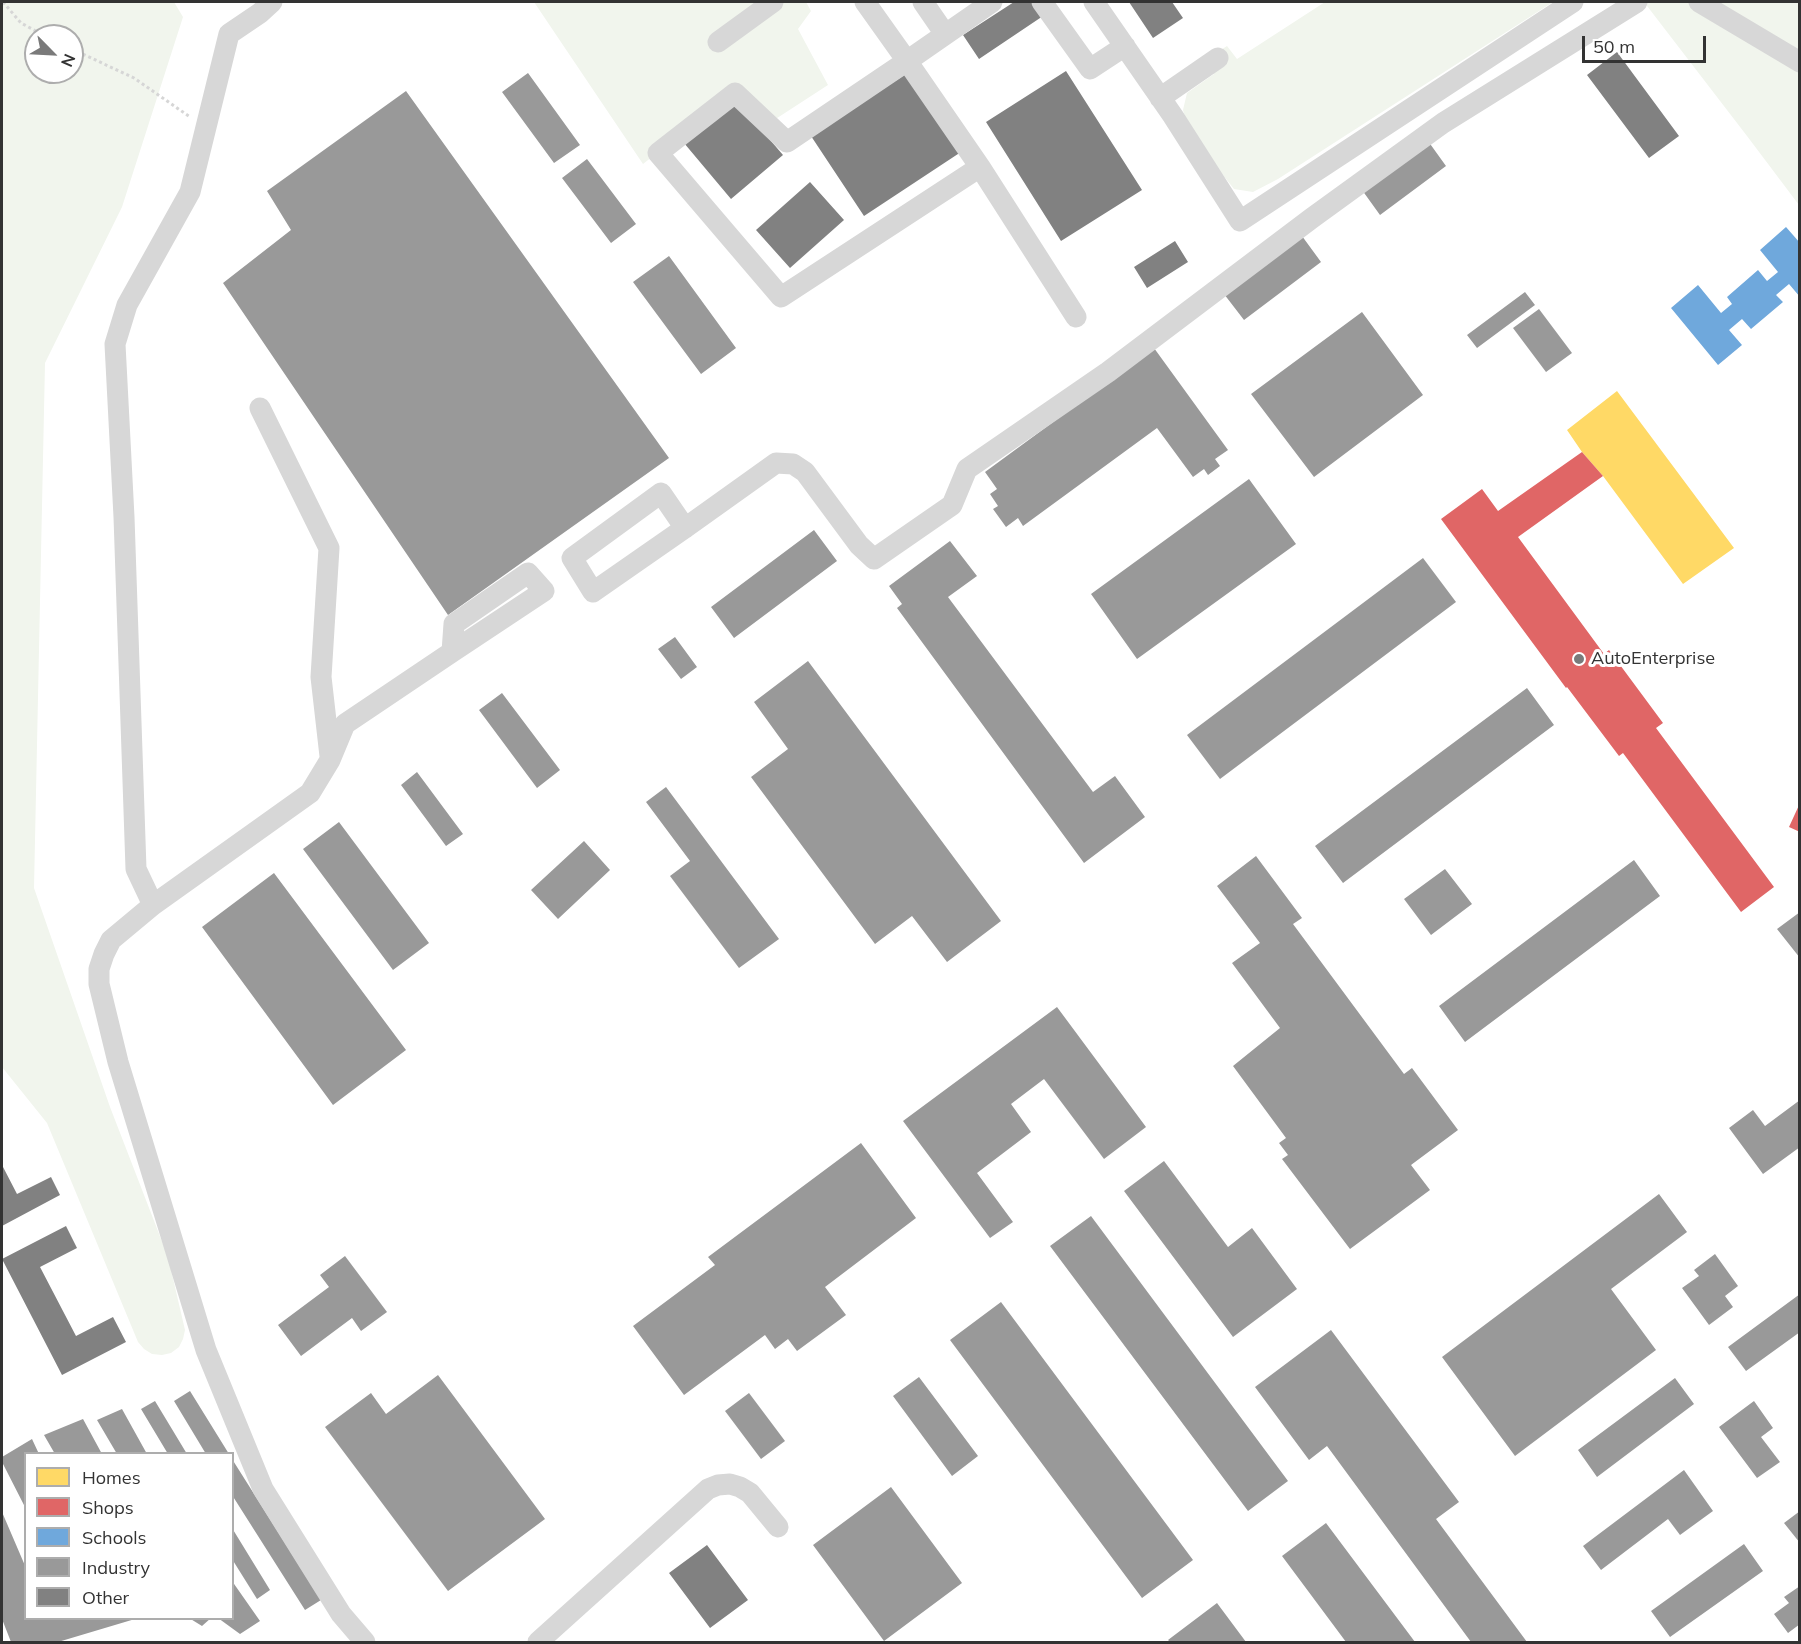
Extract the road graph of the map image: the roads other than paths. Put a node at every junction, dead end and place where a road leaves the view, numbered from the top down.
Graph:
1 (272, 2) edge
2 (773, 2) edge
3 (865, 2) edge
4 (923, 2) edge
5 (992, 2) edge
6 (1042, 2) edge
7 (1094, 2) edge
8 (1573, 2) edge
9 (1637, 2) edge
10 (1699, 2) edge
11 (945, 34) junction
12 (718, 42) dead end
13 (1125, 46) junction
14 (1218, 58) dead end
15 (907, 61) junction
16 (1800, 62) edge
17 (1160, 98) junction
18 (980, 167) junction
19 (1076, 317) dead end
20 (260, 408) dead end
21 (685, 528) junction
22 (452, 652) dead end
23 (330, 760) junction
24 (153, 905) junction
25 (778, 1527) dead end
26 (365, 1642) edge
27 (538, 1642) edge

1 - 24 street
2 - 12 street
3 - 15 street
4 - 11 street
5 - 11 street
6 - 13 street
7 - 13 street
8 - 17 street
9 - 21 street
10 - 16 street
11 - 15 street
13 - 17 street
14 - 17 street
15 - 18 street
15 - 18 street
18 - 19 street
20 - 23 street
21 - 21 street
22 - 23 street
23 - 24 street
24 - 26 street
25 - 27 street

